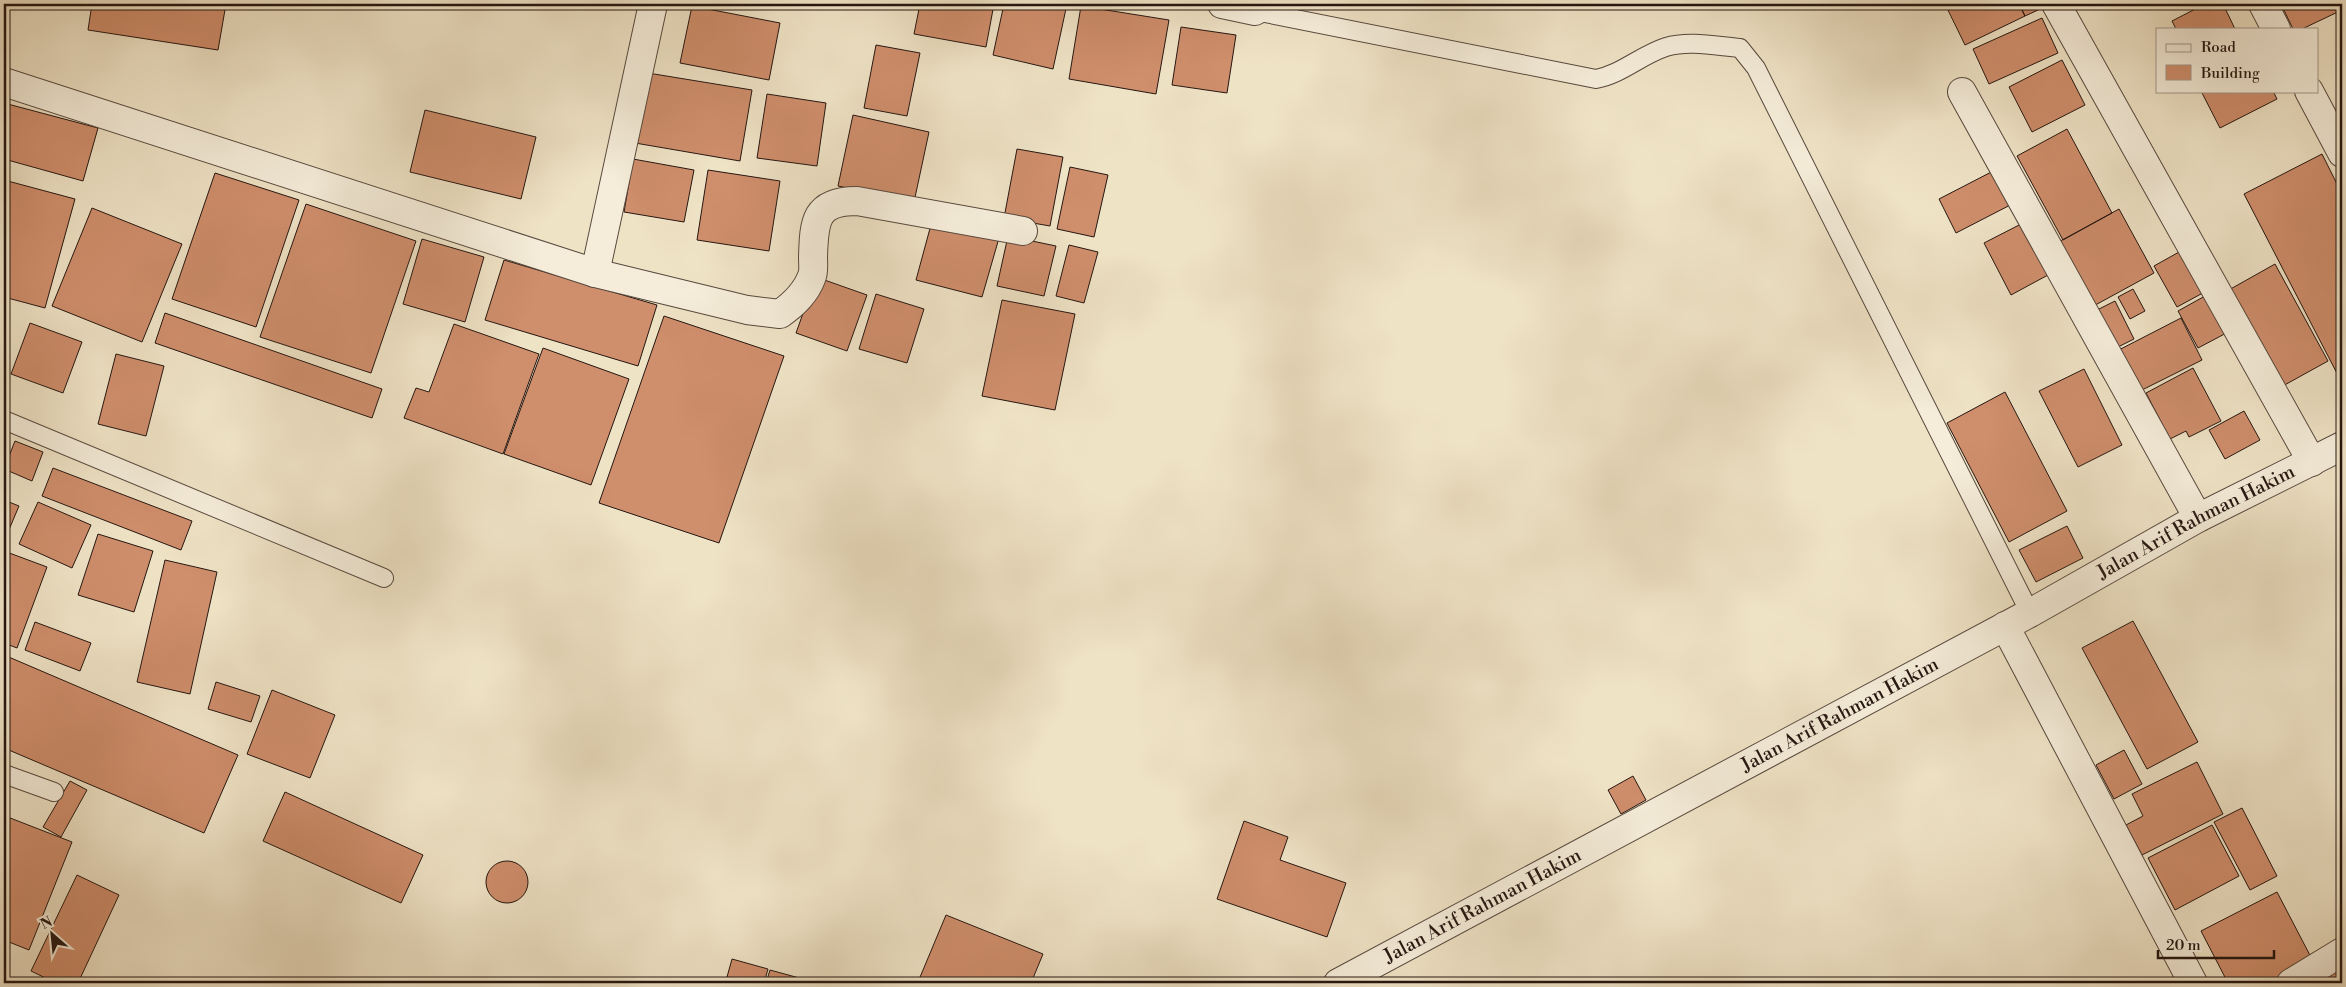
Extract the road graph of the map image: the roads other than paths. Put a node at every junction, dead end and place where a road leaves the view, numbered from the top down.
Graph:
1 (653, 4) edge
2 (1222, 4) edge
3 (2056, 4) edge
4 (2263, 4) edge
5 (1255, 11) joint
6 (2275, 28) edge
7 (4, 82) edge
8 (1962, 92) dead end
9 (2310, 92) edge
10 (2342, 153) edge
11 (1023, 231) dead end
12 (595, 273) junction
13 (4, 420) edge
14 (2342, 446) edge
15 (2312, 462) junction
16 (2198, 518) junction
17 (384, 578) dead end
18 (2030, 613) junction
19 (2005, 626) junction
20 (4, 774) edge
21 (54, 792) dead end
22 (2342, 952) edge
23 (1338, 983) edge
24 (2193, 983) edge
25 (2291, 983) edge

1 - 12 street
2 - 5 street
3 - 15 street
4 - 6 street
5 - 18 lane
7 - 12 street
8 - 16 street
9 - 10 street
11 - 12 street
13 - 17 lane
14 - 15 street, Jalan Arif Rahman Hakim
15 - 16 street, Jalan Arif Rahman Hakim
16 - 18 street, Jalan Arif Rahman Hakim
18 - 19 street, Jalan Arif Rahman Hakim
19 - 23 street, Jalan Arif Rahman Hakim
19 - 24 street
20 - 21 lane
22 - 25 street

